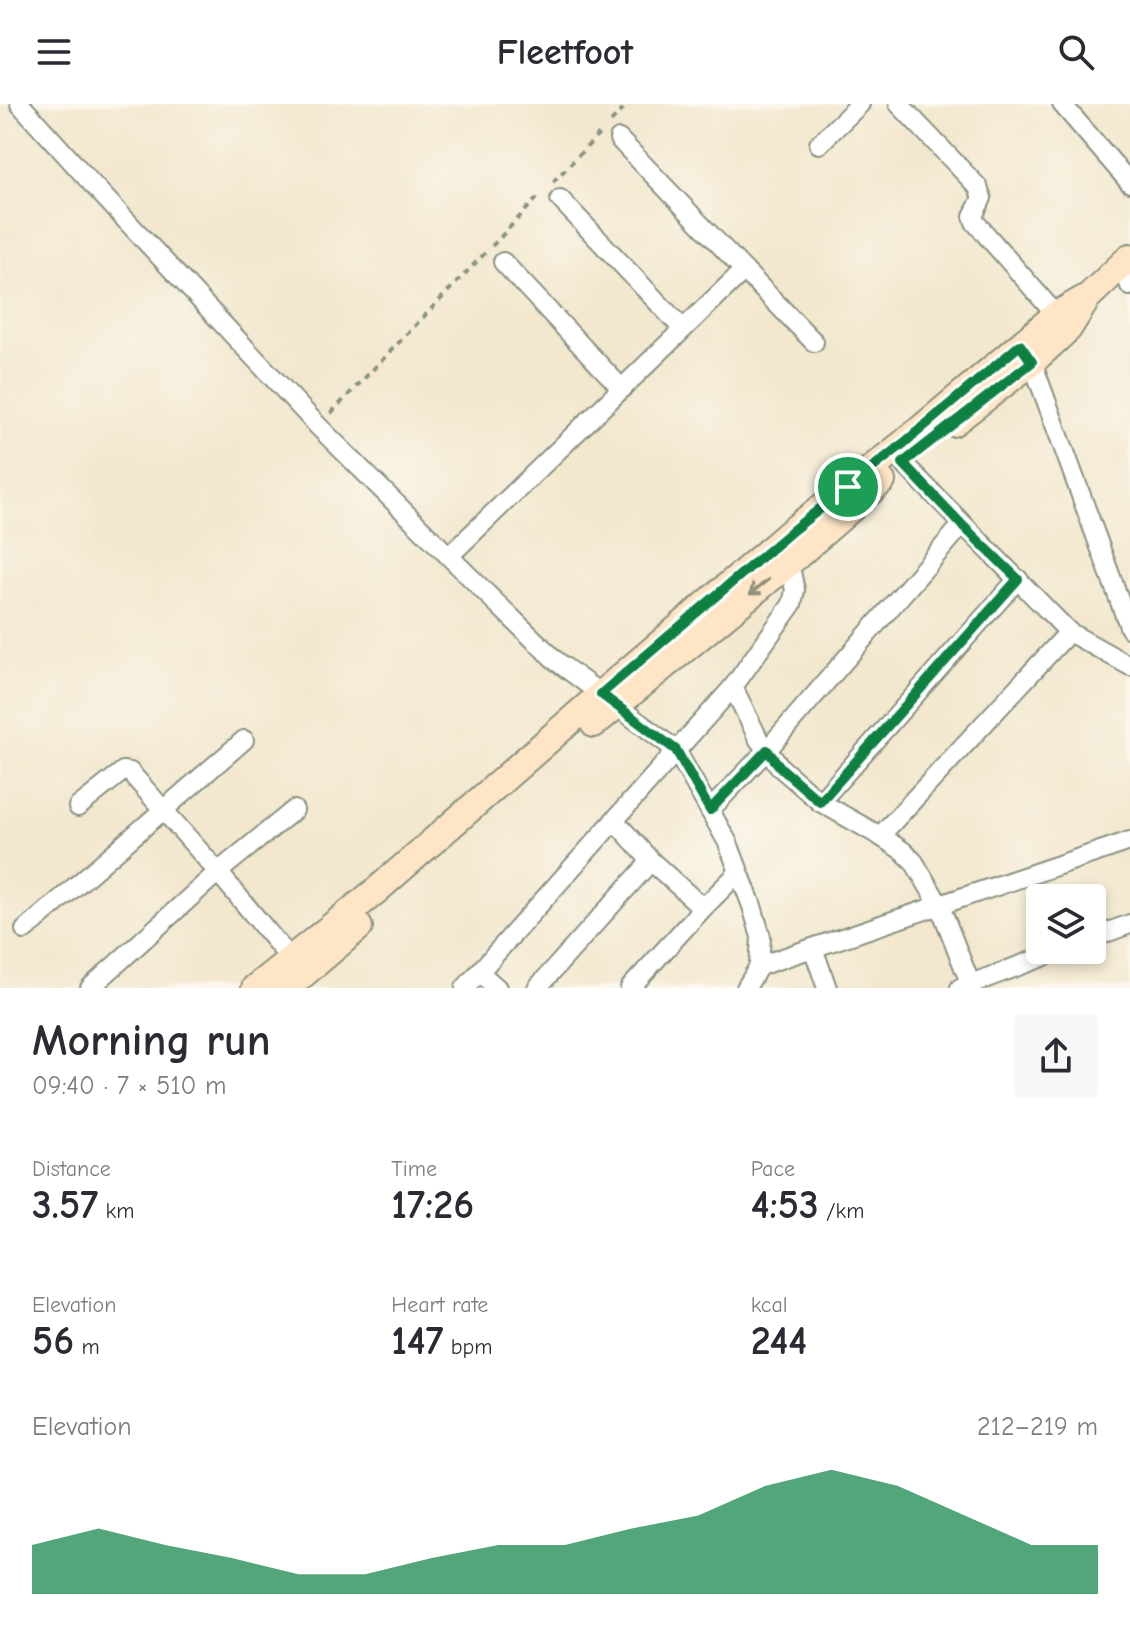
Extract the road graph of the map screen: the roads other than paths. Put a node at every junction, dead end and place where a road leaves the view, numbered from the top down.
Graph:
1 (20, 104) edge
2 (860, 104) edge
3 (899, 104) edge
4 (1062, 104) edge
5 (619, 139) dead end
6 (819, 144) dead end
7 (1130, 183) edge
8 (560, 199) dead end
9 (503, 262) dead end
10 (1128, 269) edge
11 (744, 270) junction
12 (1062, 322) junction
13 (683, 329) junction
14 (814, 342) dead end
15 (1026, 354) junction
16 (622, 389) junction
17 (903, 463) junction
18 (962, 525) junction
19 (449, 556) junction
20 (789, 563) junction
21 (1018, 579) junction
22 (1130, 629) edge
23 (1069, 632) junction
24 (1130, 666) edge
25 (733, 687) junction
26 (608, 700) junction
27 (244, 740) dead end
28 (676, 750) junction
29 (767, 750) junction
30 (820, 802) junction
31 (78, 807) dead end
32 (163, 810) junction
33 (294, 810) dead end
34 (710, 810) junction
35 (614, 820) junction
36 (880, 836) junction
37 (1130, 841) edge
38 (651, 861) junction
39 (218, 872) junction
40 (739, 872) junction
41 (940, 906) junction
42 (703, 908) junction
43 (1130, 924) edge
44 (25, 930) dead end
45 (1106, 933) edge
46 (813, 948) junction
47 (1026, 964) edge
48 (759, 966) junction
49 (479, 972) junction
50 (293, 974) edge
51 (967, 987) edge
52 (90, 988) edge
53 (255, 988) edge
54 (465, 988) edge
55 (497, 988) edge
56 (537, 988) edge
57 (630, 988) edge
58 (746, 988) edge
59 (827, 988) edge

1 - 19 street
2 - 6 street
3 - 12 street
4 - 7 street
5 - 11 street
8 - 13 street
9 - 16 street
10 - 12 street
11 - 13 street
11 - 14 street
12 - 15 street
13 - 16 street
15 - 17 street
15 - 22 street
15 - 26 street
16 - 19 street
17 - 18 street
17 - 20 street
18 - 21 street
18 - 29 street
19 - 26 street
20 - 25 street
20 -> 26 street
21 - 23 street
21 - 30 street
23 - 24 street
23 - 36 street
25 - 28 street
25 - 29 street
26 - 28 street
26 - 50 street
27 - 32 street
28 - 34 street
28 - 35 street
29 - 30 street
29 - 34 street
30 - 36 street
31 - 32 street
32 - 39 street
32 - 44 street
33 - 39 street
34 - 40 street
35 - 38 street
35 - 49 street
36 - 41 street
37 - 41 street
38 - 42 street
38 - 56 street
39 - 50 street
39 - 52 street
40 - 42 street
40 - 48 street
41 - 46 street
41 - 51 street
42 - 57 street
43 - 45 street
46 - 48 street
46 - 59 street
47 - 51 street
48 - 58 street
49 - 54 street
49 - 55 street
50 - 53 street

